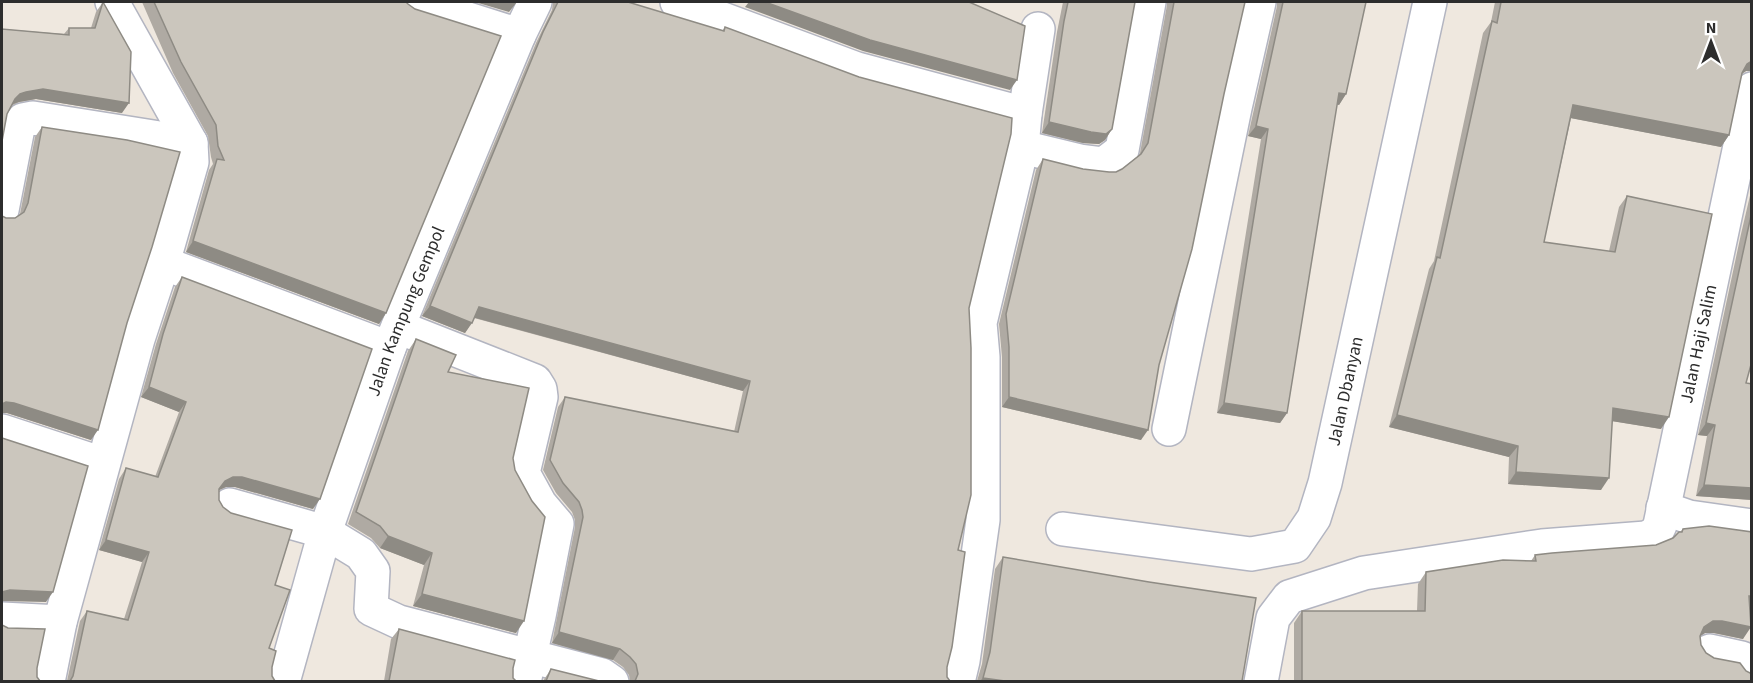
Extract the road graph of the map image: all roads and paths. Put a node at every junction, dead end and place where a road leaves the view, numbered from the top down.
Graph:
1 (112, 2) edge
2 (414, 2) edge
3 (535, 2) edge
4 (677, 2) edge
5 (1149, 2) edge
6 (1259, 2) edge
7 (1430, 2) edge
8 (1038, 29) dead end
9 (519, 35) junction
10 (1752, 89) edge
11 (1025, 114) junction
12 (191, 144) junction
13 (1022, 147) junction
14 (2, 210) edge
15 (163, 263) junction
16 (393, 337) junction
17 (1169, 429) dead end
18 (2, 431) edge
19 (103, 464) junction
20 (230, 505) dead end
21 (1663, 508) junction
22 (1752, 526) edge
23 (1063, 529) dead end
24 (326, 532) junction
25 (2, 619) edge
26 (60, 622) junction
27 (1710, 651) dead end
28 (527, 669) edge
29 (1752, 670) edge
30 (48, 681) edge
31 (283, 681) edge
32 (612, 681) edge
33 (958, 681) edge
34 (1261, 681) edge

1 - 12 street
2 - 9 street
3 - 9 street, Jalan Kampung Gempol
4 - 11 street
5 - 13 street
6 - 17 street
7 - 23 street, Jalan Dbanyan
8 - 11 street
9 - 16 street, Jalan Kampung Gempol
10 - 21 street, Jalan Haji Salim
11 - 13 street
12 - 14 street
12 - 15 street
13 - 33 street
15 - 16 street
15 - 19 street
16 - 24 street, Jalan Kampung Gempol
16 - 28 street
18 - 19 street
19 - 26 street
20 - 24 street
21 - 22 street
21 - 34 street, Jalan Haji Salim
24 - 28 street
24 - 31 street, Jalan Kampung Gempol
25 - 26 street
26 - 30 street
27 - 29 street
28 - 32 street

